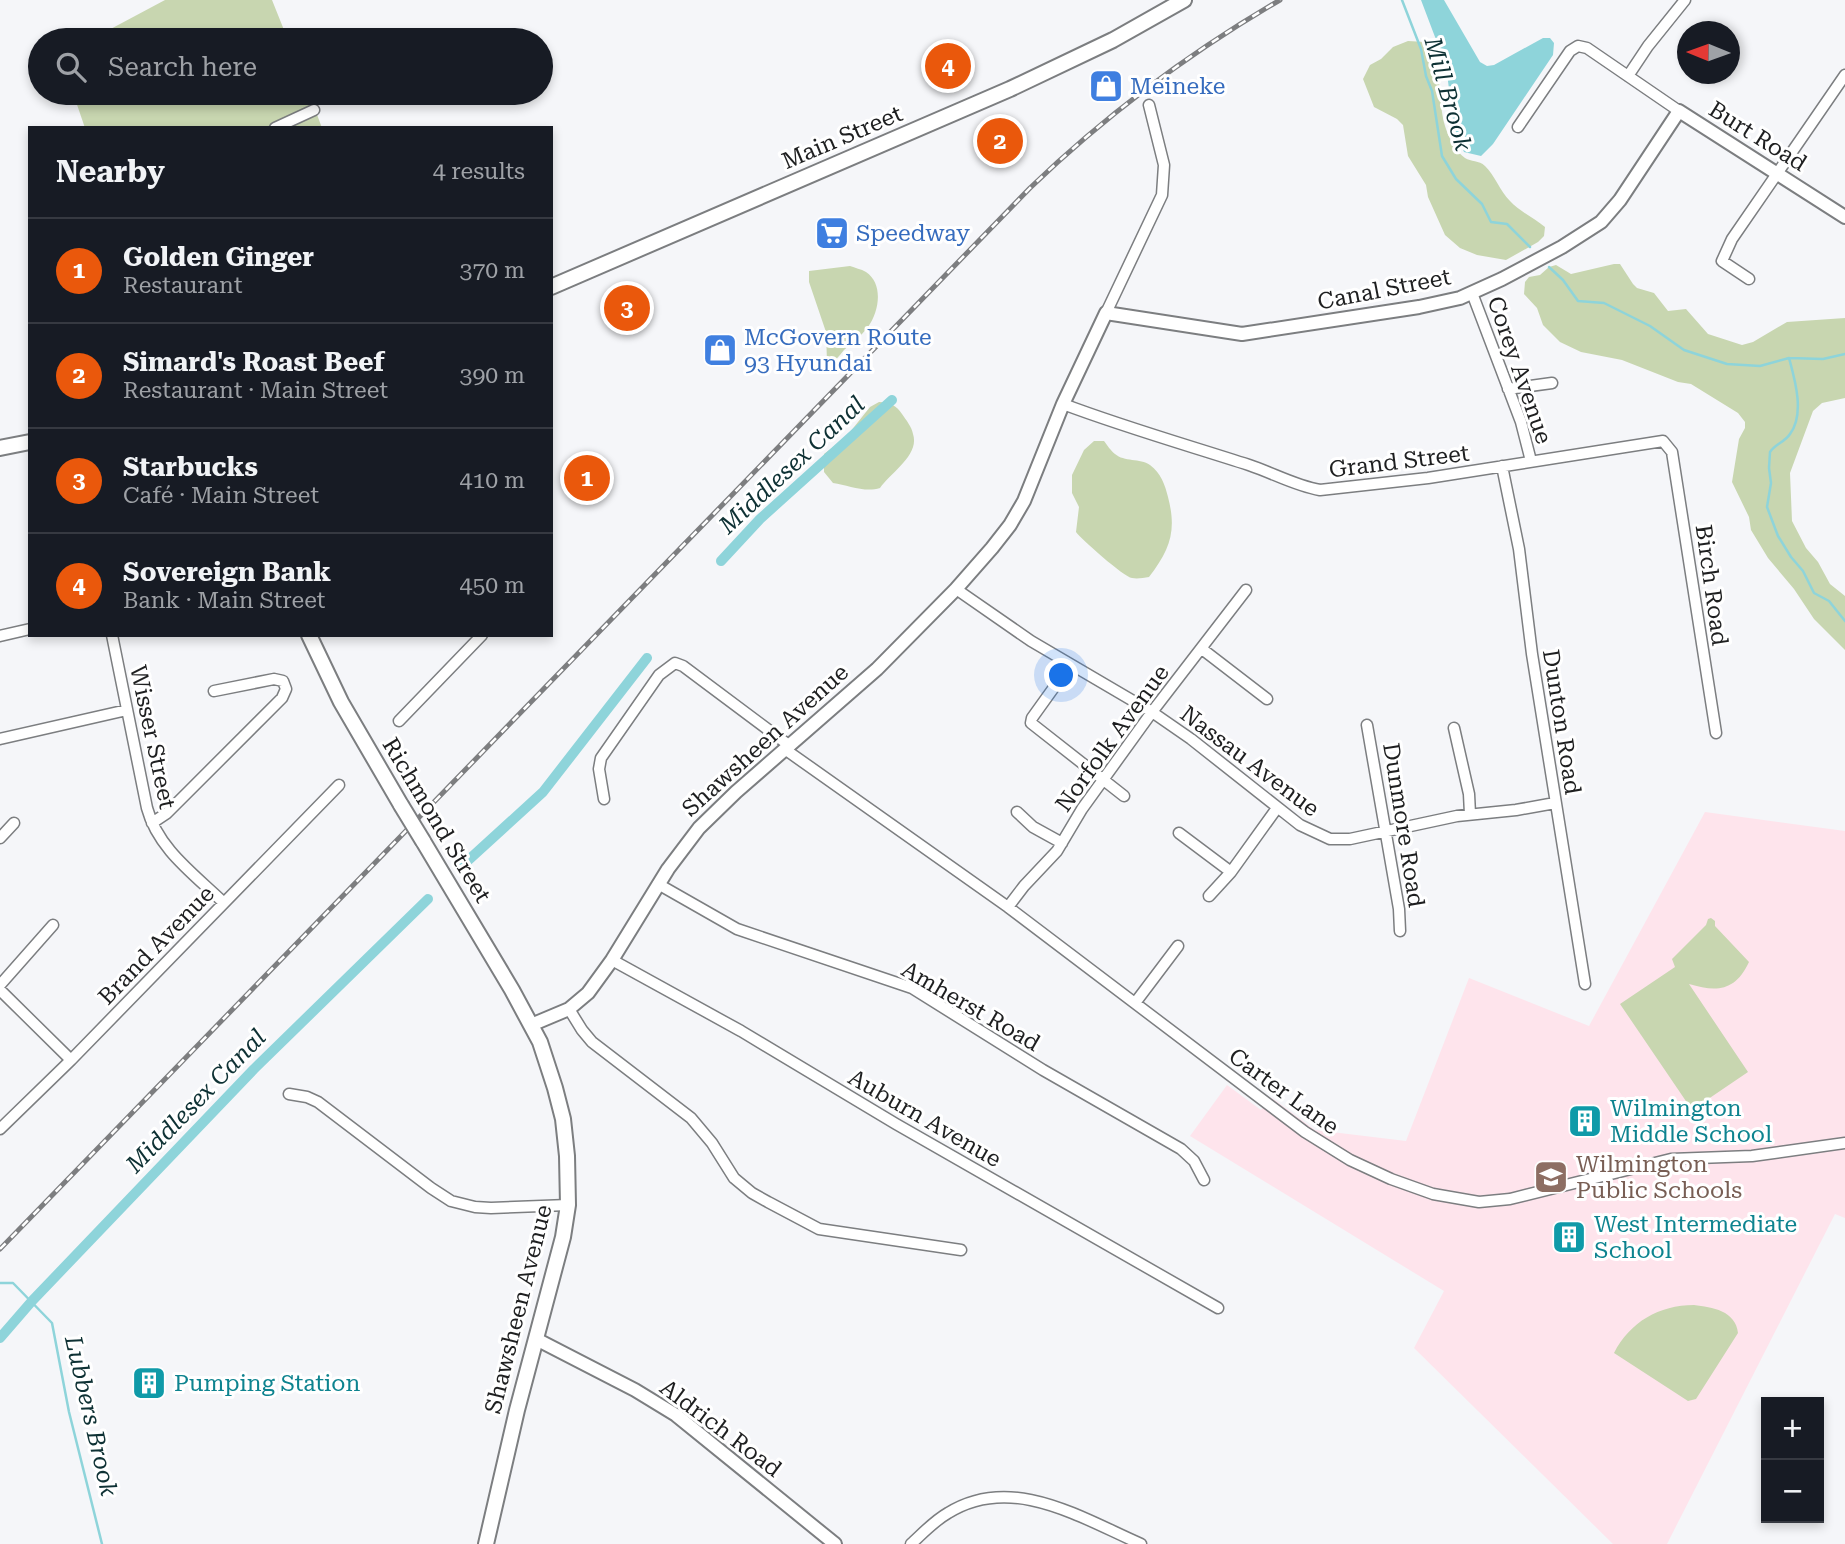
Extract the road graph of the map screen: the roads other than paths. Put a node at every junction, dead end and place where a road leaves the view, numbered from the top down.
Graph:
1 (1184, 0) edge
2 (1685, 0) edge
3 (1845, 75) edge
4 (1628, 76) junction
5 (1149, 105) dead end
6 (314, 110) dead end
7 (1679, 111) junction
8 (279, 126) edge
9 (1518, 127) dead end
10 (1777, 172) junction
11 (1845, 218) edge
12 (1749, 279) dead end
13 (553, 286) edge
14 (1472, 293) junction
15 (1106, 313) junction
16 (1552, 383) dead end
17 (1508, 389) junction
18 (1063, 404) junction
19 (28, 442) edge
20 (1667, 444) joint
21 (0, 448) edge
22 (1531, 461) junction
23 (1502, 466) junction
24 (956, 589) junction
25 (1246, 590) dead end
26 (28, 629) edge
27 (0, 636) edge
28 (112, 637) edge
29 (310, 637) edge
30 (480, 637) edge
31 (1202, 649) junction
32 (1070, 665) junction
33 (214, 691) dead end
34 (1267, 699) dead end
35 (127, 710) junction
36 (1152, 712) junction
37 (399, 720) dead end
38 (1367, 725) dead end
39 (1454, 727) dead end
40 (1716, 733) dead end
41 (0, 739) edge
42 (788, 748) junction
43 (1103, 780) junction
44 (339, 785) dead end
45 (1124, 796) dead end
46 (604, 799) dead end
47 (1555, 803) junction
48 (1277, 808) junction
49 (1017, 812) dead end
50 (1471, 814) junction
51 (15, 823) dead end
52 (152, 823) junction
53 (1387, 831) junction
54 (1179, 833) dead end
55 (0, 838) edge
56 (1062, 843) junction
57 (1231, 872) junction
58 (658, 884) junction
59 (1209, 896) dead end
60 (224, 903) junction
61 (1007, 908) junction
62 (53, 925) dead end
63 (1400, 931) dead end
64 (1178, 946) dead end
65 (612, 960) junction
66 (1585, 984) dead end
67 (0, 987) edge
68 (1135, 1003) junction
69 (569, 1009) junction
70 (531, 1025) junction
71 (71, 1060) junction
72 (289, 1094) dead end
73 (0, 1129) edge
74 (1845, 1143) edge
75 (1204, 1180) dead end
76 (568, 1206) junction
77 (961, 1250) dead end
78 (1218, 1308) dead end
79 (536, 1339) junction
80 (486, 1544) edge
81 (835, 1544) edge
82 (911, 1544) edge
83 (1141, 1544) edge

1 - 13 main road, Main Street
2 - 4 street
3 - 10 street
4 - 7 street, Burt Road
4 - 9 street, Burt Road
5 - 15 street, Shawsheen Avenue
6 - 8 street
7 - 10 street, Burt Road
7 - 14 street, Canal Street
10 - 11 street, Burt Road
10 - 12 street
14 - 15 street, Canal Street
14 - 17 street, Corey Avenue
15 - 18 street, Shawsheen Avenue
16 - 17 street
17 - 22 street, Corey Avenue
18 - 23 street, Grand Street
18 - 24 street, Shawsheen Avenue
19 - 21 main road
20 - 22 street, Grand Street
20 - 40 street, Birch Road
22 - 23 street, Grand Street
23 - 47 street, Dunton Road
24 - 32 street, Nassau Avenue
24 - 42 street, Shawsheen Avenue
25 - 31 street, Norfolk Avenue
26 - 27 street
28 - 35 street, Wisser Street
29 - 70 main road, Richmond Street, bridge
30 - 37 street
31 - 34 street
31 - 36 street, Norfolk Avenue
32 - 36 street, Nassau Avenue
32 - 43 street
33 - 52 street
35 - 41 street
35 - 52 street, Wisser Street
36 - 43 street, Norfolk Avenue
36 - 48 street, Nassau Avenue
38 - 53 street, Dunmore Road
39 - 50 street
42 - 46 street, Carter Lane
42 - 58 street, Shawsheen Avenue
42 - 61 street, Carter Lane
43 - 45 street
43 - 56 street, Norfolk Avenue
44 - 60 street, Brand Avenue
47 - 50 street, Nassau Avenue
47 - 66 street, Dunton Road
48 - 53 street, Nassau Avenue
48 - 57 street
49 - 56 street
50 - 53 street, Nassau Avenue
51 - 55 street
52 - 60 street, Wisser Street
53 - 63 street, Dunmore Road
54 - 57 street
56 - 61 street, Norfolk Avenue
57 - 59 street
58 - 65 street, Shawsheen Avenue
58 - 75 street, Amherst Road
60 - 71 street, Brand Avenue
61 - 68 street, Carter Lane
62 - 67 street
64 - 68 street
65 - 69 street, Shawsheen Avenue
65 - 78 street, Auburn Avenue
67 - 71 street
68 - 74 street, Carter Lane
69 - 70 street, Shawsheen Avenue
69 - 77 street
70 - 76 main road, Shawsheen Avenue
71 - 73 street, Brand Avenue
72 - 76 street
76 - 79 main road, Shawsheen Avenue
79 - 80 main road, Shawsheen Avenue
79 - 81 street, Aldrich Road
82 - 83 street

